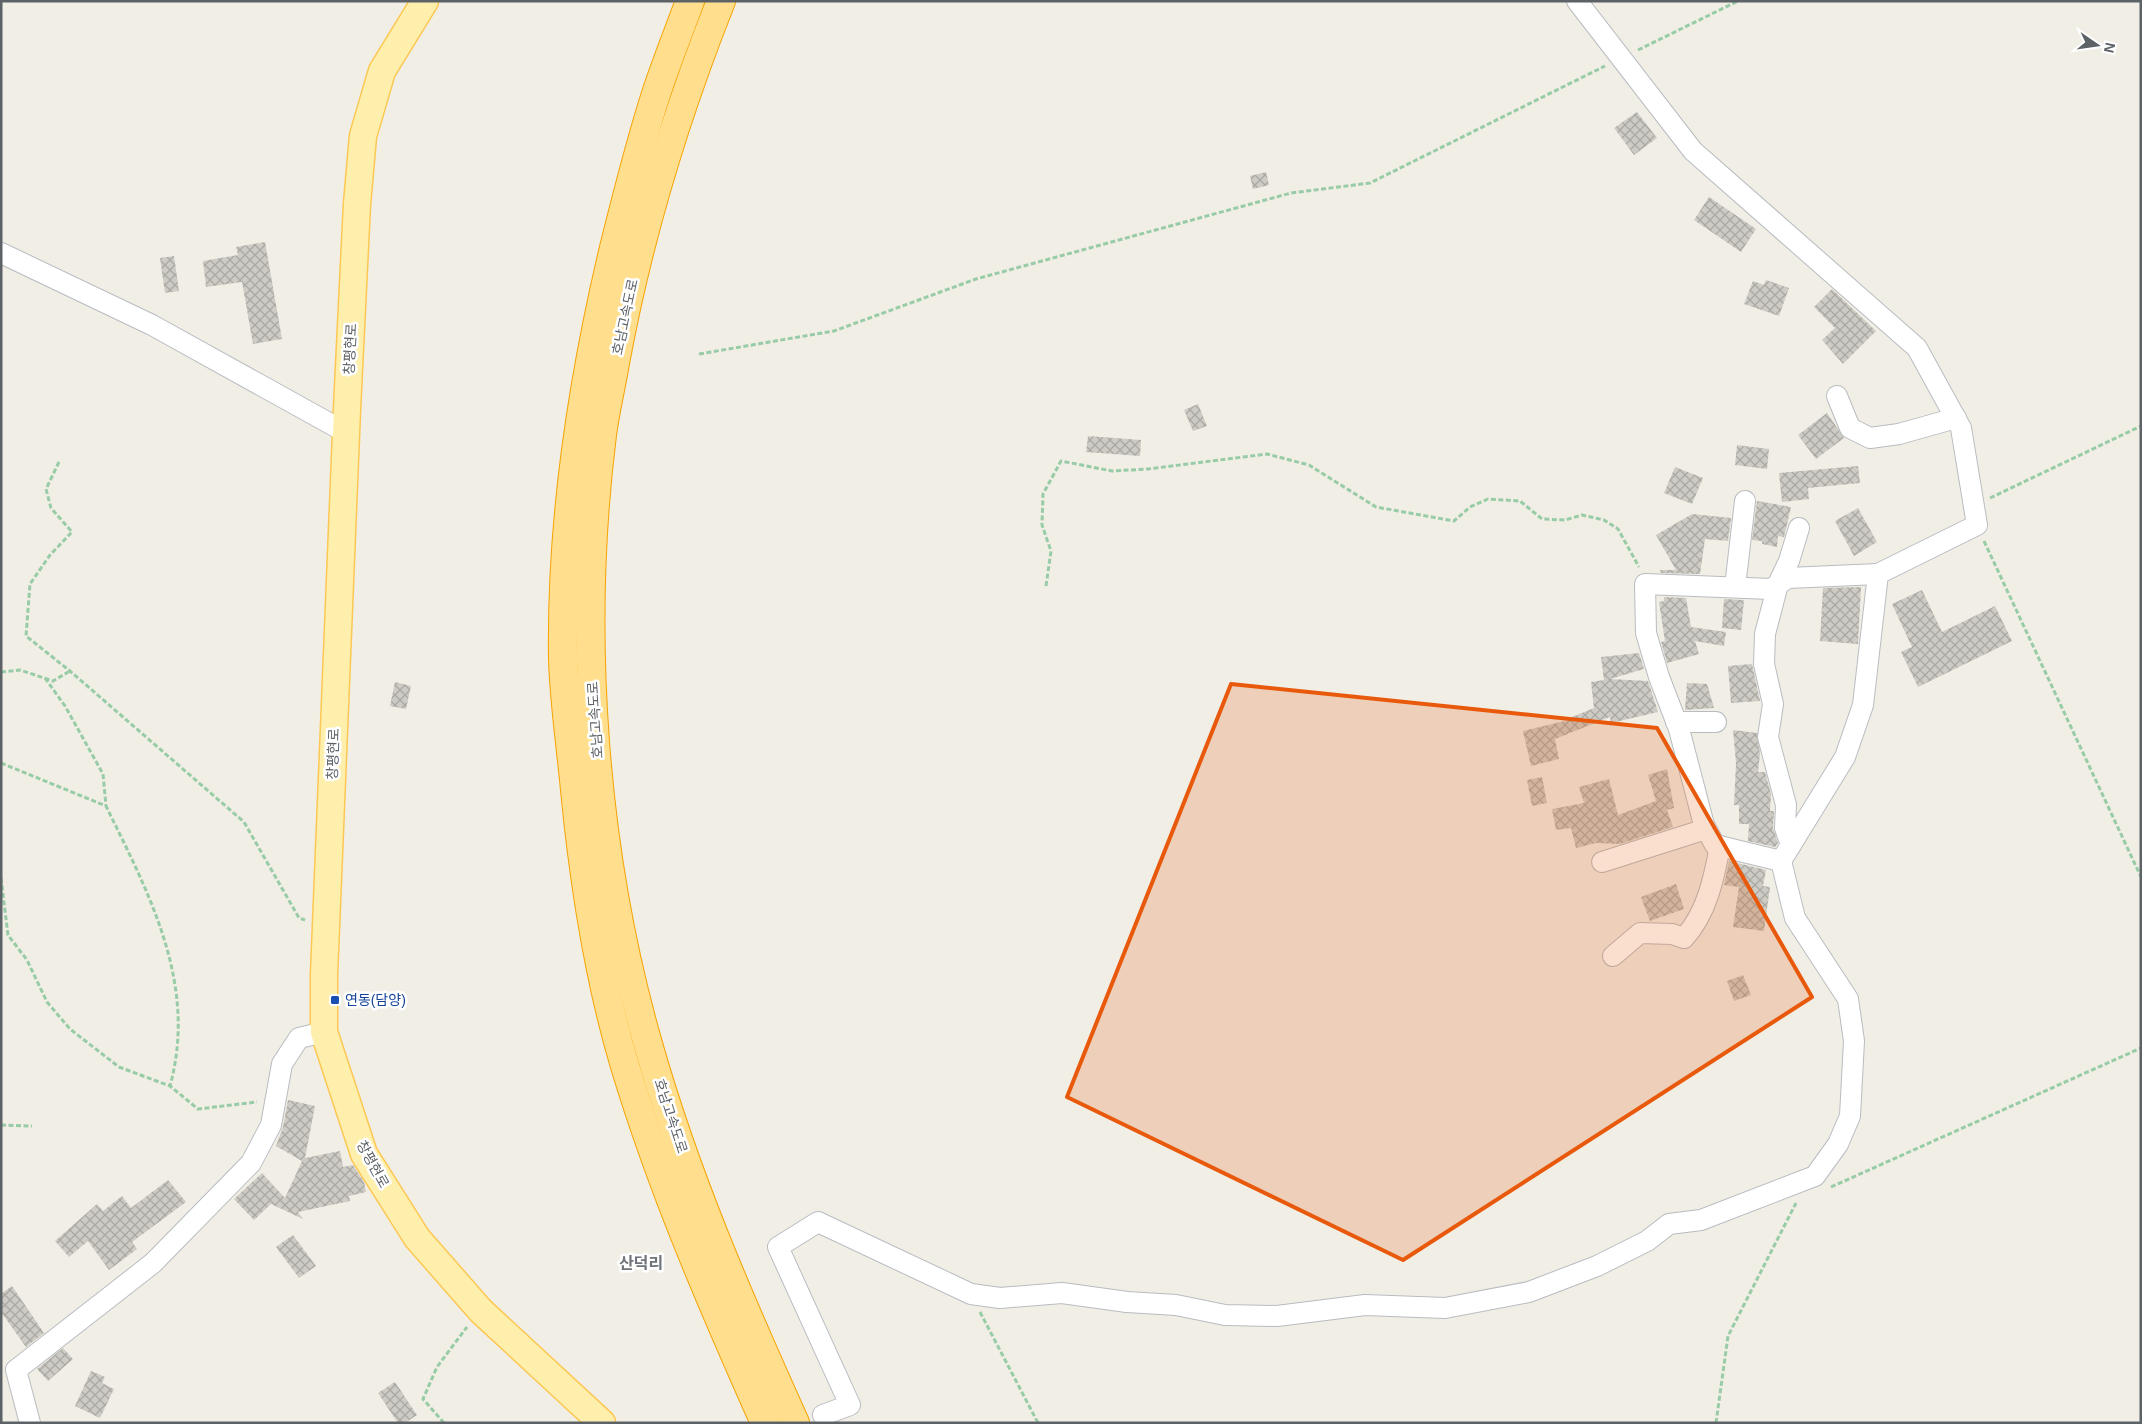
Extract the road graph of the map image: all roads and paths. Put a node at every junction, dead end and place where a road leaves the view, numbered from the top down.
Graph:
1 (425, 1) edge
2 (690, 1) edge
3 (721, 1) edge
4 (1577, 1) edge
5 (1738, 1) edge
6 (1621, 58) junction
7 (1, 253) edge
8 (699, 354) dead end
9 (1837, 396) dead end
10 (1956, 418) junction
11 (2141, 426) edge
12 (346, 433) junction
13 (58, 462) dead end
14 (1745, 501) dead end
15 (1975, 516) junction
16 (1799, 528) dead end
17 (1878, 574) junction
18 (1645, 584) junction
19 (1778, 584) junction
20 (1046, 586) dead end
21 (1735, 587) junction
22 (70, 671) junction
23 (1, 672) edge
24 (45, 678) junction
25 (1676, 722) junction
26 (1716, 722) dead end
27 (1, 763) edge
28 (106, 806) junction
29 (1706, 829) junction
30 (1720, 846) junction
31 (1786, 853) junction
32 (1602, 862) dead end
33 (2141, 877) edge
34 (1, 878) edge
35 (326, 929) junction
36 (1613, 956) dead end
37 (324, 1032) junction
38 (2141, 1048) edge
39 (170, 1086) junction
40 (276, 1101) junction
41 (1, 1124) edge
42 (32, 1126) dead end
43 (1819, 1183) junction
44 (1805, 1198) dead end
45 (1796, 1202) junction
46 (971, 1294) junction
47 (481, 1311) junction
48 (8, 1372) edge
49 (823, 1415) dead end
50 (30, 1423) edge
51 (444, 1423) edge
52 (602, 1423) edge
53 (766, 1423) edge
54 (795, 1423) edge
55 (1038, 1423) edge
56 (1716, 1423) edge

1 - 12 main road, 창평현로
2 - 53 highway, 호남고속도로
3 - 54 highway, 호남고속도로
4 - 6 street
5 - 6 path
6 - 8 path
6 - 10 street
7 - 12 street
9 - 10 street
10 - 15 street
11 - 15 path
12 - 35 main road, 창평현로
13 - 22 path
14 - 21 street
15 - 17 street
15 - 33 path
16 - 19 street
17 - 19 street
17 - 31 street
18 - 20 path
18 - 21 street
18 - 25 street
19 - 21 street
19 - 31 street
22 - 24 path
22 - 35 path
23 - 24 path
24 - 28 path
25 - 26 street
25 - 29 street
27 - 28 path
28 - 39 path
29 - 30 street
29 - 32 street
30 - 31 street
30 - 36 street
31 - 43 street
34 - 39 path
35 - 37 main road, 창평현로
37 - 40 street
37 - 47 main road, 창평현로
38 - 43 path
39 - 40 path
40 - 48 street
41 - 42 path
43 - 45 path
43 - 46 street
44 - 45 path
45 - 56 path
46 - 49 street
46 - 55 path
47 - 51 path
47 - 52 main road, 창평현로
48 - 50 street

